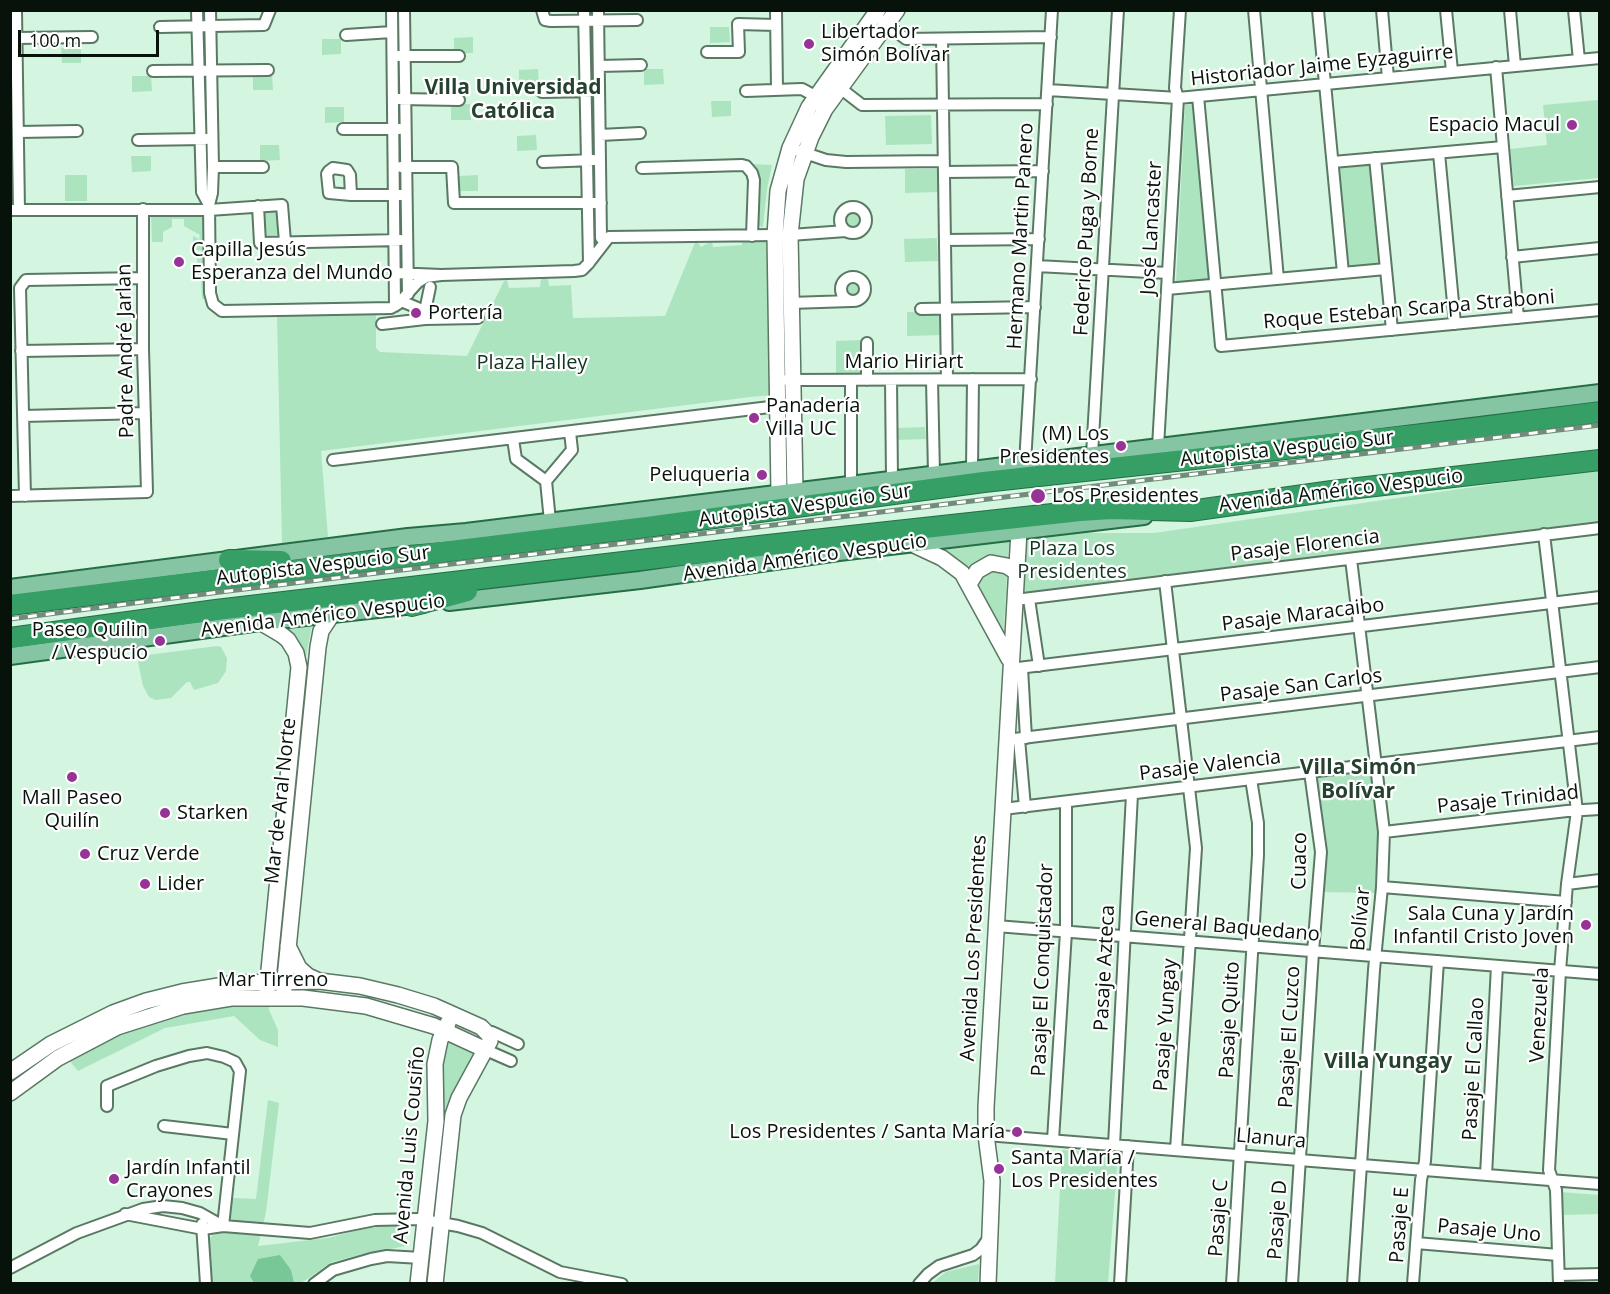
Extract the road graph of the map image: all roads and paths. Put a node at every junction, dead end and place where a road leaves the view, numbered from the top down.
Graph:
1 (16, 10) edge
2 (197, 10) edge
3 (210, 10) edge
4 (270, 10) edge
5 (392, 10) edge
6 (404, 10) edge
7 (542, 10) edge
8 (776, 10) edge
9 (897, 10) edge
10 (1052, 10) edge
11 (1118, 10) edge
12 (1179, 10) edge
13 (1254, 10) edge
14 (1318, 10) edge
15 (1382, 10) edge
16 (1446, 10) edge
17 (1510, 10) edge
18 (1574, 10) edge
19 (584, 16) edge
20 (598, 16) edge
21 (880, 17) edge
22 (637, 20) dead end
23 (776, 24) junction
24 (198, 25) junction
25 (210, 25) junction
26 (160, 27) dead end
27 (392, 32) junction
28 (346, 35) dead end
29 (92, 37) dead end
30 (1051, 37) junction
31 (17, 38) junction
32 (942, 39) junction
33 (707, 52) dead end
34 (392, 56) junction
35 (404, 56) junction
36 (459, 56) dead end
37 (1599, 58) edge
38 (1579, 60) junction
39 (640, 65) dead end
40 (598, 66) junction
41 (1515, 66) junction
42 (1496, 67) junction
43 (153, 70) dead end
44 (199, 70) junction
45 (211, 70) junction
46 (268, 70) dead end
47 (1452, 72) junction
48 (1388, 78) junction
49 (1325, 83) junction
50 (840, 88) junction
51 (777, 90) junction
52 (1048, 90) junction
53 (1261, 90) junction
54 (585, 91) junction
55 (599, 91) junction
56 (746, 91) dead end
57 (542, 92) dead end
58 (1113, 94) junction
59 (815, 96) junction
60 (1198, 96) junction
61 (1178, 98) junction
62 (393, 99) junction
63 (405, 99) junction
64 (459, 100) dead end
65 (943, 104) junction
66 (1047, 104) junction
67 (344, 129) dead end
68 (393, 129) junction
69 (405, 129) junction
70 (77, 131) dead end
71 (19, 132) junction
72 (640, 133) dead end
73 (600, 135) junction
74 (200, 138) junction
75 (213, 139) junction
76 (138, 141) dead end
77 (1503, 147) junction
78 (797, 151) junction
79 (1439, 153) junction
80 (1375, 158) junction
81 (600, 160) junction
82 (586, 161) junction
83 (543, 162) dead end
84 (1333, 162) junction
85 (944, 166) junction
86 (213, 167) junction
87 (263, 167) dead end
88 (394, 167) junction
89 (405, 167) junction
90 (642, 168) dead end
91 (1043, 171) junction
92 (1599, 187) edge
93 (351, 195) dead end
94 (394, 195) junction
95 (406, 195) junction
96 (1507, 196) junction
97 (587, 203) junction
98 (601, 203) junction
99 (258, 206) junction
100 (209, 207) junction
101 (143, 209) junction
102 (15, 210) edge
103 (846, 231) dead end
104 (775, 235) junction
105 (790, 235) junction
106 (752, 236) junction
107 (605, 237) junction
108 (588, 238) junction
109 (1039, 239) junction
110 (400, 240) junction
111 (945, 240) junction
112 (285, 242) junction
113 (1599, 248) edge
114 (1512, 257) junction
115 (589, 263) junction
116 (1037, 266) junction
117 (1103, 269) junction
118 (1386, 269) junction
119 (395, 273) junction
120 (1168, 273) junction
121 (1343, 273) junction
122 (407, 274) junction
123 (441, 275) junction
124 (143, 278) junction
125 (1278, 279) junction
126 (1215, 284) junction
127 (430, 287) dead end
128 (1167, 289) junction
129 (16, 300) edge
130 (401, 300) junction
131 (851, 301) dead end
132 (790, 303) junction
133 (1035, 307) junction
134 (921, 309) dead end
135 (946, 309) junction
136 (1599, 310) edge
137 (425, 315) junction
138 (478, 318) dead end
139 (1518, 318) junction
140 (382, 324) dead end
141 (1455, 324) junction
142 (1392, 330) junction
143 (867, 343) dead end
144 (143, 349) junction
145 (21, 351) junction
146 (973, 379) junction
147 (1030, 379) junction
148 (784, 380) junction
149 (850, 380) junction
150 (867, 380) junction
151 (891, 380) junction
152 (932, 380) junction
153 (947, 380) junction
154 (1599, 393) edge
155 (1599, 400) edge
156 (778, 406) junction
157 (1599, 412) edge
158 (145, 413) junction
159 (23, 416) junction
160 (1450, 431) junction
161 (570, 432) junction
162 (513, 439) junction
163 (1158, 447) junction
164 (1092, 455) junction
165 (333, 460) dead end
166 (1599, 460) edge
167 (1025, 463) junction
168 (972, 470) junction
169 (934, 474) junction
170 (892, 479) junction
171 (546, 481) junction
172 (850, 484) junction
173 (787, 492) junction
174 (10, 496) edge
175 (25, 496) junction
176 (1190, 511) junction
177 (550, 521) junction
178 (1599, 528) edge
179 (1019, 531) junction
180 (1544, 534) junction
181 (912, 544) junction
182 (1352, 559) junction
183 (229, 560) junction
184 (350, 563) junction
185 (543, 572) junction
186 (1016, 572) junction
187 (1165, 581) junction
188 (969, 584) junction
189 (10, 588) edge
190 (1599, 597) edge
191 (1022, 599) junction
192 (1552, 603) junction
193 (10, 605) edge
194 (412, 606) junction
195 (333, 613) junction
196 (260, 622) junction
197 (1360, 627) junction
198 (10, 638) edge
199 (1173, 649) junction
200 (10, 656) edge
201 (1014, 666) junction
202 (1039, 666) junction
203 (1599, 667) edge
204 (1560, 672) junction
205 (297, 690) junction
206 (313, 694) junction
207 (1368, 696) junction
208 (1181, 719) junction
209 (1599, 737) edge
210 (1017, 739) junction
211 (1569, 741) junction
212 (1377, 764) junction
213 (1310, 772) junction
214 (1251, 779) junction
215 (1190, 787) junction
216 (1132, 794) junction
217 (286, 802) junction
218 (1066, 802) junction
219 (302, 804) junction
220 (1025, 807) junction
221 (1599, 809) edge
222 (1003, 810) junction
223 (1577, 811) junction
224 (1384, 832) junction
225 (1599, 880) edge
226 (1567, 884) junction
227 (1382, 887) junction
228 (1566, 902) junction
229 (996, 926) junction
230 (1066, 932) junction
231 (1125, 937) junction
232 (1189, 942) junction
233 (287, 944) junction
234 (1253, 947) junction
235 (1313, 952) junction
236 (1376, 957) junction
237 (1438, 962) junction
238 (1497, 966) junction
239 (1560, 971) junction
240 (1599, 974) edge
241 (267, 981) junction
242 (285, 981) junction
243 (319, 981) junction
244 (266, 998) junction
245 (284, 998) junction
246 (453, 1014) junction
247 (444, 1031) junction
248 (488, 1039) junction
249 (518, 1044) dead end
250 (511, 1061) dead end
251 (10, 1072) edge
252 (10, 1093) edge
253 (107, 1106) dead end
254 (164, 1126) dead end
255 (233, 1134) junction
256 (986, 1135) junction
257 (1053, 1140) junction
258 (1114, 1145) junction
259 (1128, 1146) junction
260 (1176, 1150) junction
261 (1241, 1155) junction
262 (1300, 1160) junction
263 (1362, 1165) junction
264 (1423, 1170) junction
265 (430, 1172) junction
266 (447, 1174) junction
267 (1486, 1174) junction
268 (1552, 1180) junction
269 (1599, 1184) edge
270 (200, 1214) junction
271 (125, 1215) junction
272 (425, 1220) junction
273 (442, 1223) junction
274 (223, 1226) junction
275 (203, 1229) junction
276 (990, 1236) junction
277 (1416, 1243) junction
278 (1558, 1255) junction
279 (421, 1258) junction
280 (10, 1268) edge
281 (1599, 1274) edge
282 (1559, 1279) edge
283 (206, 1284) edge
284 (314, 1284) edge
285 (418, 1284) edge
286 (435, 1284) edge
287 (622, 1284) edge
288 (920, 1284) edge
289 (988, 1284) edge
290 (1120, 1284) edge
291 (1232, 1284) edge
292 (1292, 1284) edge
293 (1353, 1284) edge
294 (1413, 1284) edge

1 - 31 street
2 - 24 street
3 - 25 street
4 - 25 street
5 - 27 street
6 - 35 street
7 - 19 street
8 - 23 street
9 - 21 street
10 - 30 street, Hermano Martin Panero
11 - 58 street, Federico Puga y Borne
12 - 61 street, José Lancaster
13 - 53 street
14 - 49 street
15 - 48 street
16 - 47 street
17 - 41 street
18 - 38 street
19 - 20 street
19 - 54 street
20 - 22 street
20 - 40 street
21 - 32 street
21 - 50 street
21 - 59 street
23 - 33 street
23 - 51 street
24 - 25 street
24 - 26 street
24 - 44 street
25 - 45 street
27 - 28 street
27 - 34 street
29 - 31 street
30 - 32 street
30 - 52 street, Hermano Martin Panero
31 - 71 street
32 - 65 street
34 - 35 street
34 - 62 street
35 - 36 street
35 - 63 street
37 - 38 street, Historiador Jaime Eyzaguirre
38 - 41 street, Historiador Jaime Eyzaguirre
39 - 40 street
40 - 55 street
41 - 42 street, Historiador Jaime Eyzaguirre
42 - 47 street, Historiador Jaime Eyzaguirre
42 - 77 street
43 - 44 street
44 - 45 street
44 - 74 street
45 - 46 street
45 - 75 street
47 - 48 street, Historiador Jaime Eyzaguirre
48 - 49 street, Historiador Jaime Eyzaguirre
49 - 53 street, Historiador Jaime Eyzaguirre
49 - 84 street
50 - 65 street
50 - 78 street
51 - 56 street
51 - 59 street
52 - 58 street, Historiador Jaime Eyzaguirre
52 - 66 street, Hermano Martin Panero
53 - 60 street, Historiador Jaime Eyzaguirre
53 - 125 street
54 - 55 street
54 - 57 street
54 - 82 street
55 - 73 street
58 - 61 street, Historiador Jaime Eyzaguirre
58 - 117 street, Federico Puga y Borne
59 - 78 street
60 - 61 street, Historiador Jaime Eyzaguirre
60 - 126 street
61 - 120 street, José Lancaster
62 - 63 street
62 - 68 street
63 - 64 street
63 - 69 street
65 - 66 street
65 - 85 street
66 - 91 street, Hermano Martin Panero
67 - 68 street
68 - 69 street
68 - 88 street
69 - 89 street
70 - 71 street
71 - 102 street
72 - 73 street
73 - 81 street
74 - 75 street
74 - 76 street
74 - 100 street
75 - 86 street
77 - 79 street
77 - 96 street
78 - 85 street
78 - 104 street
78 - 105 street
79 - 80 street
79 - 141 street
80 - 84 street
80 - 118 street
81 - 82 street
81 - 98 street
82 - 83 street
82 - 97 street
84 - 121 street
85 - 91 street
85 - 111 street
86 - 87 street
86 - 100 street
88 - 89 street
88 - 94 street
89 - 95 street
89 - 97 street
90 - 106 street
91 - 109 street, Hermano Martin Panero
92 - 96 street
93 - 94 street
94 - 95 street
94 - 110 street
95 - 110 street
96 - 114 street
97 - 98 street
97 - 108 street
98 - 107 street
99 - 100 street
99 - 112 street
99 - 112 street
100 - 101 street
100 - 130 street
101 - 102 street
101 - 124 street, Padre André Jarlan
103 - 105 street
104 - 106 street
104 - 148 street
105 - 132 street
106 - 107 street
107 - 108 street
107 - 115 street
108 - 115 street
109 - 111 street
109 - 116 street, Hermano Martin Panero
110 - 112 street
110 - 119 street
110 - 122 street
111 - 135 street
113 - 114 street
114 - 139 street
115 - 123 street
116 - 117 street
116 - 133 street, Hermano Martin Panero
117 - 120 street
117 - 164 street, Federico Puga y Borne
118 - 121 street
118 - 142 street
119 - 122 street
119 - 130 street
120 - 128 street, José Lancaster
121 - 125 street
122 - 123 street
122 - 130 street
123 - 130 street
124 - 129 street
124 - 144 street, Padre André Jarlan
125 - 126 street
126 - 128 street
126 - 142 street, Roque Esteban Scarpa Straboni
127 - 137 street
128 - 163 street, José Lancaster
129 - 145 street
130 - 137 street
131 - 132 street
132 - 148 street
133 - 135 street
133 - 147 street, Hermano Martin Panero
134 - 135 street
135 - 153 street
136 - 139 street, Roque Esteban Scarpa Straboni
137 - 138 street
137 - 140 street
139 - 141 street, Roque Esteban Scarpa Straboni
141 - 142 street, Roque Esteban Scarpa Straboni
143 - 150 street
144 - 145 street
144 - 158 street, Padre André Jarlan
145 - 159 street
146 - 147 street, Mario Hiriart
146 - 153 street, Mario Hiriart
146 - 168 street
147 - 167 street, Hermano Martin Panero
148 - 149 street, Mario Hiriart
148 - 156 street
148 - 173 street
149 - 150 street, Mario Hiriart
149 - 172 street
150 - 151 street, Mario Hiriart
151 - 152 street, Mario Hiriart
151 - 170 street
152 - 153 street, Mario Hiriart
152 - 169 street
154 - 163 main road
155 - 160 highway
156 - 161 street
156 - 173 street
157 - 160 highway, Autopista Vespucio Sur
158 - 159 street
158 - 175 street, Padre André Jarlan
159 - 175 street
160 - 184 highway, Autopista Vespucio Sur
161 - 162 street
161 - 171 street
162 - 165 street
162 - 171 street
163 - 164 main road
164 - 167 main road
166 - 176 highway, Avenida Américo Vespucio
167 - 168 main road
168 - 169 main road
169 - 170 main road
170 - 172 main road
171 - 177 street
172 - 173 main road
173 - 177 main road
174 - 175 street
176 - 179 main road, Avenida Américo Vespucio
176 - 185 highway, Autopista Vespucio Sur
177 - 183 main road
178 - 180 street, Pasaje Florencia
179 - 181 main road, Avenida Américo Vespucio
179 - 186 street, Avenida Los Presidentes
180 - 182 street, Pasaje Florencia
180 - 192 street, Venezuela
181 - 188 street, Avenida Los Presidentes
181 - 194 main road, Avenida Américo Vespucio
182 - 187 street, Pasaje Florencia
182 - 197 street, Bolívar
183 - 184 highway
183 - 189 main road
184 - 193 highway, Autopista Vespucio Sur
185 - 194 highway
185 - 198 highway, Autopista Vespucio Sur
186 - 188 street
186 - 191 street, Avenida Los Presidentes
187 - 191 street, Pasaje Florencia
187 - 199 street, Pasaje Yungay
188 - 201 street, Avenida Los Presidentes
190 - 192 street, Pasaje Maracaibo
191 - 201 street, Avenida Los Presidentes
191 - 202 street
192 - 197 street, Pasaje Maracaibo
192 - 204 street, Venezuela
194 - 195 main road, Avenida Américo Vespucio
195 - 196 main road, Avenida Américo Vespucio
195 - 206 street, Mar de Aral Norte
196 - 200 main road, Avenida Américo Vespucio
196 - 205 street, Mar de Aral Norte
197 - 199 street, Pasaje Maracaibo
197 - 207 street, Bolívar
199 - 202 street, Pasaje Maracaibo
199 - 208 street, Pasaje Yungay
201 - 202 street, Pasaje Maracaibo
201 - 210 street, Avenida Los Presidentes
203 - 204 street, Pasaje San Carlos
204 - 207 street, Pasaje San Carlos
204 - 211 street, Venezuela
205 - 206 street
205 - 217 street, Mar de Aral Norte
206 - 219 street, Mar de Aral Norte
207 - 208 street, Pasaje San Carlos
207 - 212 street, Bolívar
208 - 210 street, Pasaje San Carlos
208 - 215 street, Pasaje Yungay
209 - 211 street, Pasaje Valencia
210 - 220 street
210 - 222 street, Avenida Los Presidentes
211 - 212 street, Pasaje Valencia
211 - 223 street, Venezuela
212 - 213 street, Pasaje Valencia
212 - 224 street, Bolívar
213 - 214 street, Pasaje Valencia
213 - 235 street, Cuaco
214 - 215 street, Pasaje Valencia
214 - 234 street, Pasaje Quito
215 - 216 street, Pasaje Valencia
215 - 232 street, Pasaje Yungay
216 - 218 street, Pasaje Valencia
216 - 231 street, Pasaje Azteca
217 - 219 street
217 - 241 street, Mar de Aral Norte
218 - 220 street, Pasaje Valencia
218 - 230 street, Pasaje El Conquistador
219 - 233 street, Mar de Aral Norte
220 - 222 street, Pasaje Valencia
221 - 223 street, Pasaje Trinidad
222 - 229 street, Avenida Los Presidentes
223 - 224 street, Pasaje Trinidad
223 - 226 street, Venezuela
224 - 227 street, Bolívar
225 - 226 street
226 - 228 street, Venezuela
227 - 228 street
227 - 236 street, Bolívar
228 - 239 street, Venezuela
229 - 230 street, General Baquedano
229 - 256 street, Avenida Los Presidentes
230 - 231 street, General Baquedano
230 - 257 street, Pasaje El Conquistador
231 - 232 street, General Baquedano
231 - 258 street, Pasaje Azteca
232 - 234 street, General Baquedano
232 - 260 street, Pasaje Yungay
233 - 242 street, Mar de Aral Norte
233 - 243 street
234 - 235 street, General Baquedano
234 - 261 street, Pasaje Quito
235 - 236 street, General Baquedano
235 - 262 street, Pasaje El Cuzco
236 - 237 street, General Baquedano
236 - 263 street, Bolívar
237 - 238 street, General Baquedano
237 - 264 street, Pasaje E
238 - 239 street, General Baquedano
238 - 267 street, Pasaje El Callao
239 - 240 street, General Baquedano
239 - 268 street, Venezuela
241 - 242 street, Mar Tirreno
241 - 244 street, Mar de Aral Norte
241 - 251 street, Mar Tirreno
242 - 243 street, Mar Tirreno
242 - 245 street, Mar de Aral Norte
243 - 246 street, Mar Tirreno
244 - 245 street, Mar Tirreno
244 - 252 street, Mar Tirreno
245 - 247 street, Mar Tirreno
246 - 247 street, Avenida Luis Cousiño
246 - 248 street, Mar Tirreno
247 - 248 street, Mar Tirreno
247 - 265 street, Avenida Luis Cousiño
248 - 249 street, Mar Tirreno
248 - 250 street, Mar Tirreno
248 - 266 street, Avenida Luis Cousiño
253 - 255 street
254 - 255 street
255 - 274 street
256 - 257 street, Llanura
256 - 276 street, Avenida Los Presidentes
257 - 258 street, Llanura
258 - 259 street, Llanura
259 - 260 street, Llanura
259 - 290 street
260 - 261 street, Llanura
261 - 262 street, Llanura
261 - 291 street, Pasaje C
262 - 263 street, Llanura
262 - 292 street, Pasaje D
263 - 264 street, Llanura
263 - 293 street, Bolívar
264 - 267 street, Llanura
264 - 277 street, Pasaje E
265 - 266 street
265 - 272 street, Avenida Luis Cousiño
266 - 273 street, Avenida Luis Cousiño
267 - 268 street, Llanura
268 - 269 street, Llanura
268 - 278 street, Venezuela
270 - 271 street
270 - 274 street
270 - 275 street
271 - 275 street
271 - 280 street
272 - 273 street
272 - 274 street
272 - 279 street, Avenida Luis Cousiño
273 - 286 street, Avenida Luis Cousiño
273 - 287 street
274 - 275 street
275 - 283 street
276 - 288 street
276 - 289 street, Avenida Los Presidentes
277 - 278 street, Pasaje Uno
277 - 294 street, Pasaje E
278 - 282 street, Venezuela
279 - 284 street
279 - 285 street, Avenida Luis Cousiño
281 - 282 street

